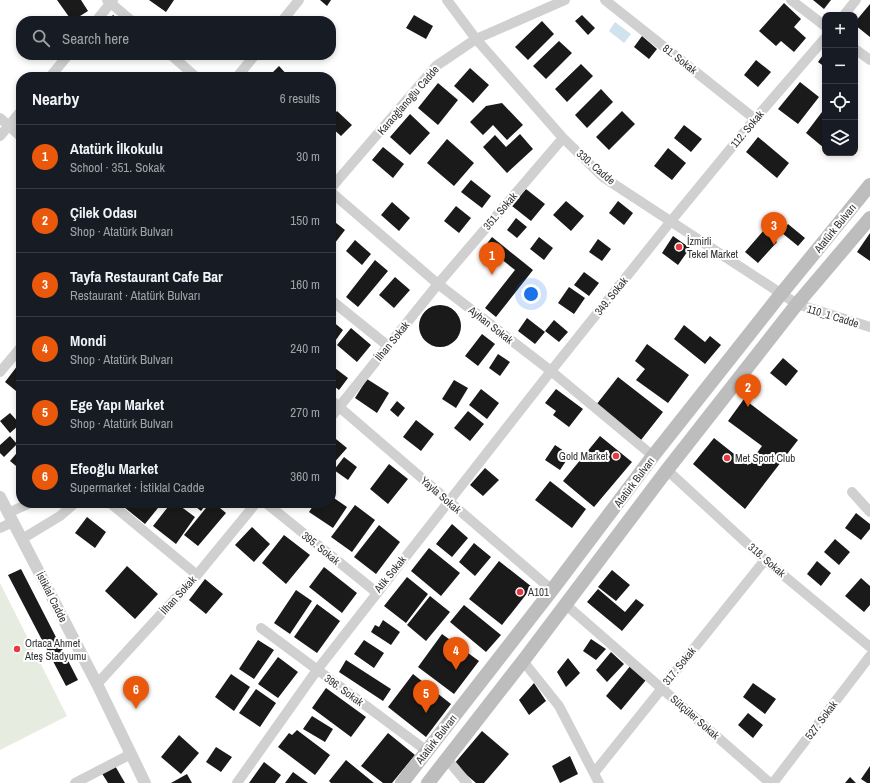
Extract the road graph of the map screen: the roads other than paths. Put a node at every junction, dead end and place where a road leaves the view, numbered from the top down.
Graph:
1 (299, 0) edge
2 (447, 0) edge
3 (565, 0) edge
4 (605, 0) edge
5 (790, 0) edge
6 (856, 0) edge
7 (111, 1) edge
8 (846, 12) edge
9 (100, 16) edge
10 (127, 16) edge
11 (286, 16) edge
12 (822, 24) edge
13 (476, 39) junction
14 (822, 41) edge
15 (858, 51) edge
16 (64, 60) edge
17 (177, 60) edge
18 (251, 60) edge
19 (870, 60) edge
20 (54, 72) edge
21 (190, 72) edge
22 (241, 72) edge
23 (16, 117) edge
24 (0, 118) edge
25 (755, 119) junction
26 (8, 126) junction
27 (16, 133) edge
28 (0, 136) edge
29 (563, 138) junction
30 (336, 182) edge
31 (870, 184) edge
32 (336, 196) edge
33 (870, 218) edge
34 (671, 221) junction
35 (438, 284) junction
36 (781, 294) junction
37 (336, 304) edge
38 (797, 304) junction
39 (870, 327) edge
40 (388, 346) junction
41 (16, 353) edge
42 (551, 371) junction
43 (0, 372) edge
44 (336, 404) edge
45 (340, 407) junction
46 (336, 411) edge
47 (653, 456) junction
48 (667, 470) junction
49 (852, 492) dead end
50 (0, 497) edge
51 (449, 502) junction
52 (24, 508) edge
53 (69, 508) edge
54 (116, 508) edge
55 (252, 508) edge
56 (272, 508) edge
57 (870, 512) edge
58 (11, 518) junction
59 (0, 528) edge
60 (22, 539) junction
61 (765, 560) junction
62 (197, 575) junction
63 (552, 590) junction
64 (376, 592) junction
65 (565, 604) junction
66 (261, 628) dead end
67 (870, 647) edge
68 (870, 656) edge
69 (523, 661) junction
70 (317, 670) junction
71 (97, 684) junction
72 (662, 688) junction
73 (427, 751) junction
74 (131, 754) junction
75 (447, 758) junction
76 (594, 773) junction
77 (76, 783) edge
78 (146, 783) edge
79 (237, 783) edge
80 (402, 783) edge
81 (428, 783) edge
82 (467, 783) edge
83 (598, 783) edge
84 (772, 783) edge

1 - 11 street
2 - 13 street, 330. Cadde
3 - 13 street, Karaoğlanoğlu Cadde
4 - 25 street, 81. Sokak
5 - 12 street
6 - 8 street
7 - 9 street
7 - 10 street
13 - 29 street, 330. Cadde
13 - 30 street, Karaoğlanoğlu Cadde
14 - 25 street, 112. Sokak
15 - 19 street
16 - 20 street
17 - 21 street
18 - 22 street
23 - 26 street
24 - 26 street
25 - 34 street, 112. Sokak
26 - 27 street
26 - 28 street
29 - 34 street, 330. Cadde
29 - 35 street, 351. Sokak
31 - 36 main road, Atatürk Bulvarı
32 - 35 street, Ayhan Sokak
33 - 38 main road, Atatürk Bulvarı
34 - 36 street, 330. Cadde
34 - 42 street, 349. Sokak
35 - 40 street, İlhan Sokak
35 - 42 street, Ayhan Sokak
36 - 38 street, 110_1 Cadde
36 - 47 main road, Atatürk Bulvarı
37 - 40 street
38 - 39 street, 110_1 Cadde
38 - 48 main road, Atatürk Bulvarı
40 - 45 street, İlhan Sokak
41 - 43 street
42 - 47 street, Ayhan Sokak
42 - 51 street, Atik Sokak
44 - 45 street, Yayla Sokak
45 - 46 street, İlhan Sokak
45 - 51 street, Yayla Sokak
47 - 63 main road, Atatürk Bulvarı
48 - 61 street, 318. Sokak
48 - 65 main road, Atatürk Bulvarı
49 - 57 street
50 - 58 street, İstiklal Cadde
51 - 63 street, Yayla Sokak
51 - 64 street, Atik Sokak
52 - 58 street
53 - 60 street
54 - 62 street
55 - 62 street, İlhan Sokak
56 - 64 street, 395. Sokak
58 - 59 street
58 - 60 street, İstiklal Cadde
60 - 71 street, İstiklal Cadde
61 - 67 street, 318. Sokak
61 - 72 street, 317. Sokak
62 - 71 street, İlhan Sokak
63 - 73 main road, Atatürk Bulvarı
64 - 70 street, Atik Sokak
65 - 69 main road, Atatürk Bulvarı
65 - 72 street, Sütçüler Sokak
66 - 70 street, 396. Sokak
68 - 84 street, 527. Sokak
69 - 75 main road, Atatürk Bulvarı
69 - 76 street
70 - 73 street, 396. Sokak
70 - 79 street, Atik Sokak
71 - 74 street, İstiklal Cadde
72 - 76 street, 317. Sokak
72 - 84 street, Sütçüler Sokak
73 - 80 main road, Atatürk Bulvarı
74 - 77 street
74 - 78 street, İstiklal Cadde
75 - 81 main road, Atatürk Bulvarı
75 - 82 street
76 - 83 street

